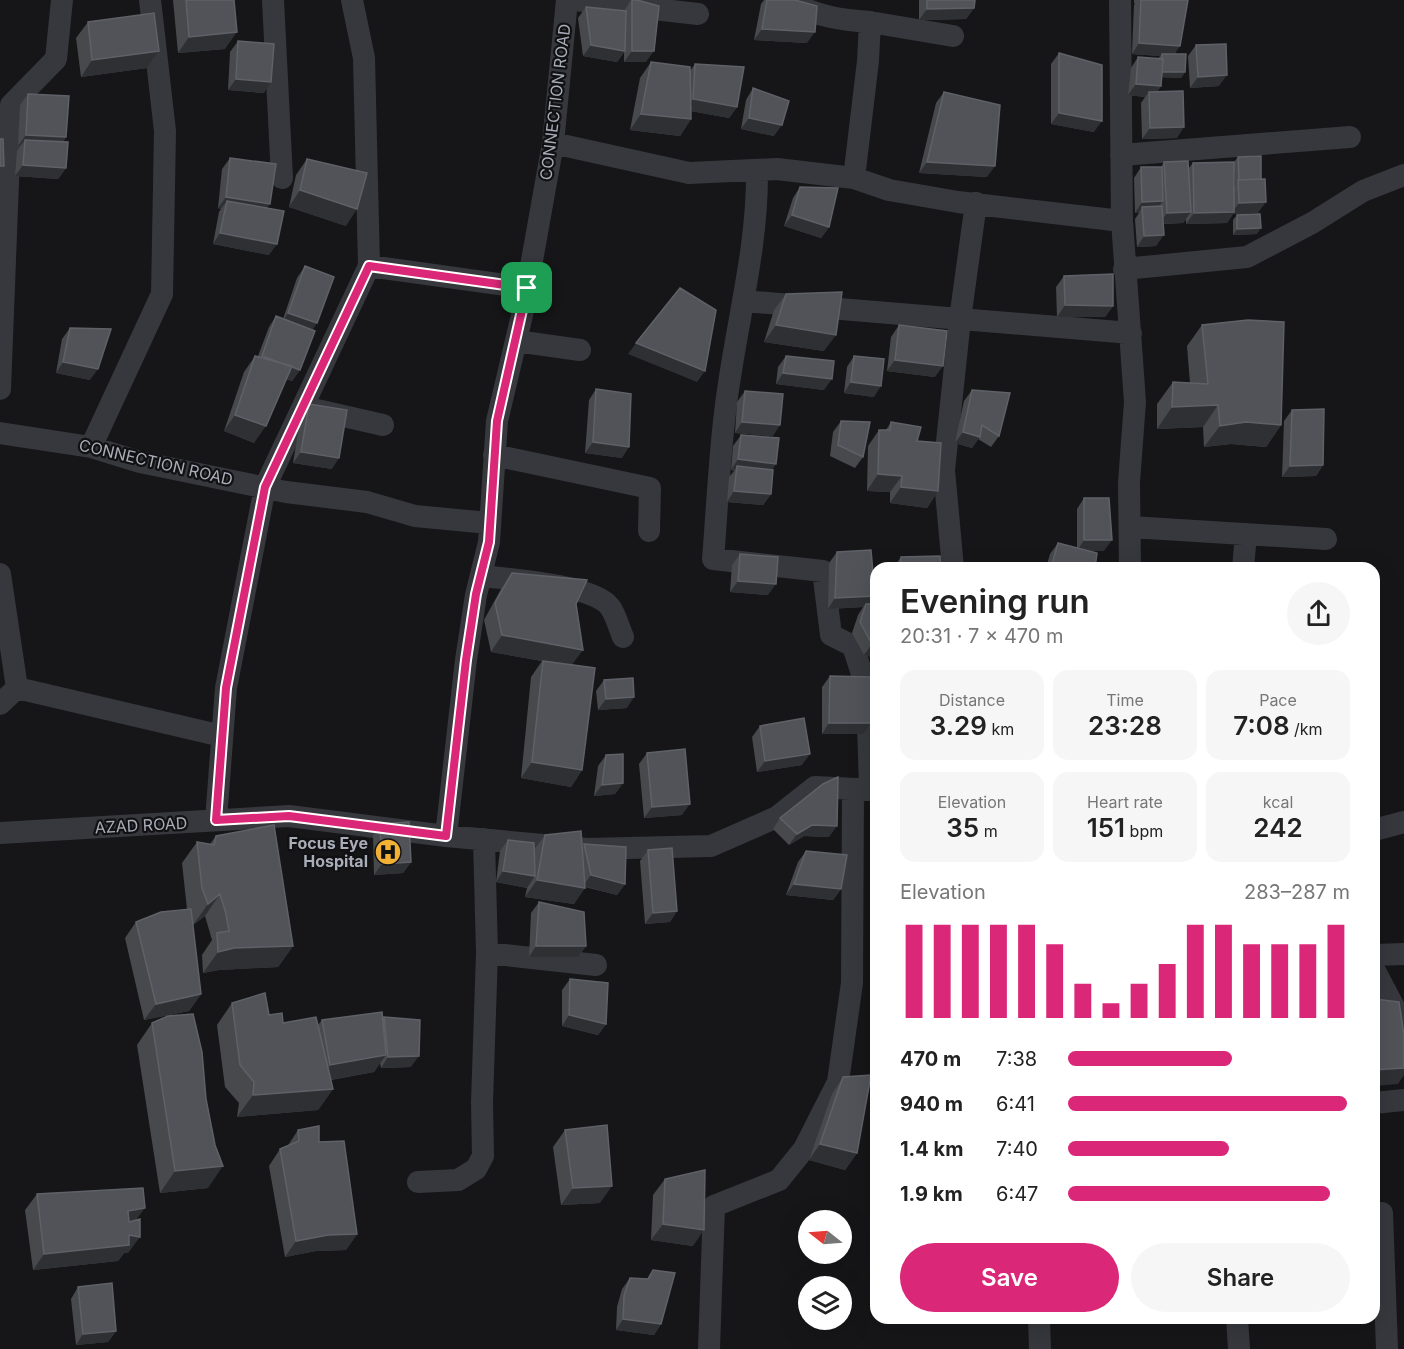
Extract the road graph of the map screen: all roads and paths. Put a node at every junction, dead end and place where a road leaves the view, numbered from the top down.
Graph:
1 (62, 0) edge
2 (150, 0) edge
3 (273, 0) edge
4 (352, 0) edge
5 (567, 0) edge
6 (575, 0) edge
7 (795, 0) edge
8 (1120, 0) edge
9 (698, 14) dead end
10 (870, 22) junction
11 (953, 36) dead end
12 (1350, 137) dead end
13 (553, 143) junction
14 (1121, 155) junction
15 (757, 170) junction
16 (1404, 175) edge
17 (282, 178) dead end
18 (854, 178) junction
19 (976, 203) junction
20 (1122, 221) junction
21 (369, 266) junction
22 (1124, 269) junction
23 (527, 288) junction
24 (743, 301) junction
25 (960, 319) junction
26 (1131, 333) junction
27 (516, 341) junction
28 (580, 350) dead end
29 (0, 389) edge
30 (303, 406) junction
31 (383, 424) dead end
32 (0, 433) edge
33 (91, 447) junction
34 (494, 455) junction
35 (265, 487) junction
36 (489, 523) junction
37 (1131, 527) junction
38 (649, 531) dead end
39 (1246, 534) junction
40 (1326, 539) dead end
41 (952, 562) edge
42 (1130, 562) edge
43 (1244, 562) edge
44 (0, 574) edge
45 (481, 576) junction
46 (623, 637) dead end
47 (17, 688) junction
48 (0, 704) edge
49 (222, 736) junction
50 (866, 789) edge
51 (216, 820) junction
52 (1404, 822) edge
53 (1380, 828) edge
54 (0, 832) edge
55 (446, 836) junction
56 (484, 839) junction
57 (487, 953) junction
58 (1404, 954) edge
59 (1380, 955) edge
60 (596, 965) dead end
61 (1380, 980) edge
62 (1404, 1026) edge
63 (1404, 1100) edge
64 (1380, 1102) edge
65 (418, 1182) dead end
66 (1382, 1213) dead end
67 (1039, 1324) edge
68 (1237, 1324) edge
69 (710, 1349) edge
70 (1040, 1349) edge
71 (1239, 1349) edge
72 (1387, 1349) edge

1 - 29 street
2 - 33 street
3 - 17 street
4 - 21 street
5 - 13 street, CONNECTION ROAD
6 - 9 street
7 - 10 street
8 - 14 street
10 - 11 street
10 - 18 street
12 - 14 street
13 - 15 street
13 - 23 street, CONNECTION ROAD
14 - 20 street
15 - 18 street
15 - 24 street
16 - 22 street
18 - 19 street
19 - 20 street
19 - 25 street
20 - 22 street
21 - 23 street
21 - 30 street
22 - 26 street
23 - 27 street, CONNECTION ROAD
24 - 25 street
24 - 50 street
25 - 26 street
25 - 41 street
26 - 37 street
27 - 28 street
27 - 34 street, CONNECTION ROAD
30 - 31 street
30 - 35 street
32 - 33 street, CONNECTION ROAD
33 - 35 street, CONNECTION ROAD
34 - 36 street, CONNECTION ROAD
34 - 38 street
35 - 36 street, CONNECTION ROAD
35 - 49 street
36 - 45 street, CONNECTION ROAD
37 - 39 street
37 - 42 street
39 - 40 street
39 - 43 street
44 - 47 street
45 - 46 street
45 - 55 street, CONNECTION ROAD
47 - 48 street
47 - 49 street
49 - 51 street
50 - 56 street, AZAD ROAD
50 - 69 street
51 - 54 street, AZAD ROAD
51 - 55 street, AZAD ROAD
52 - 53 street
55 - 56 street, AZAD ROAD
56 - 57 street
57 - 60 street
57 - 65 street
58 - 59 street
61 - 62 street
63 - 64 street
66 - 72 street
67 - 70 street
68 - 71 street

